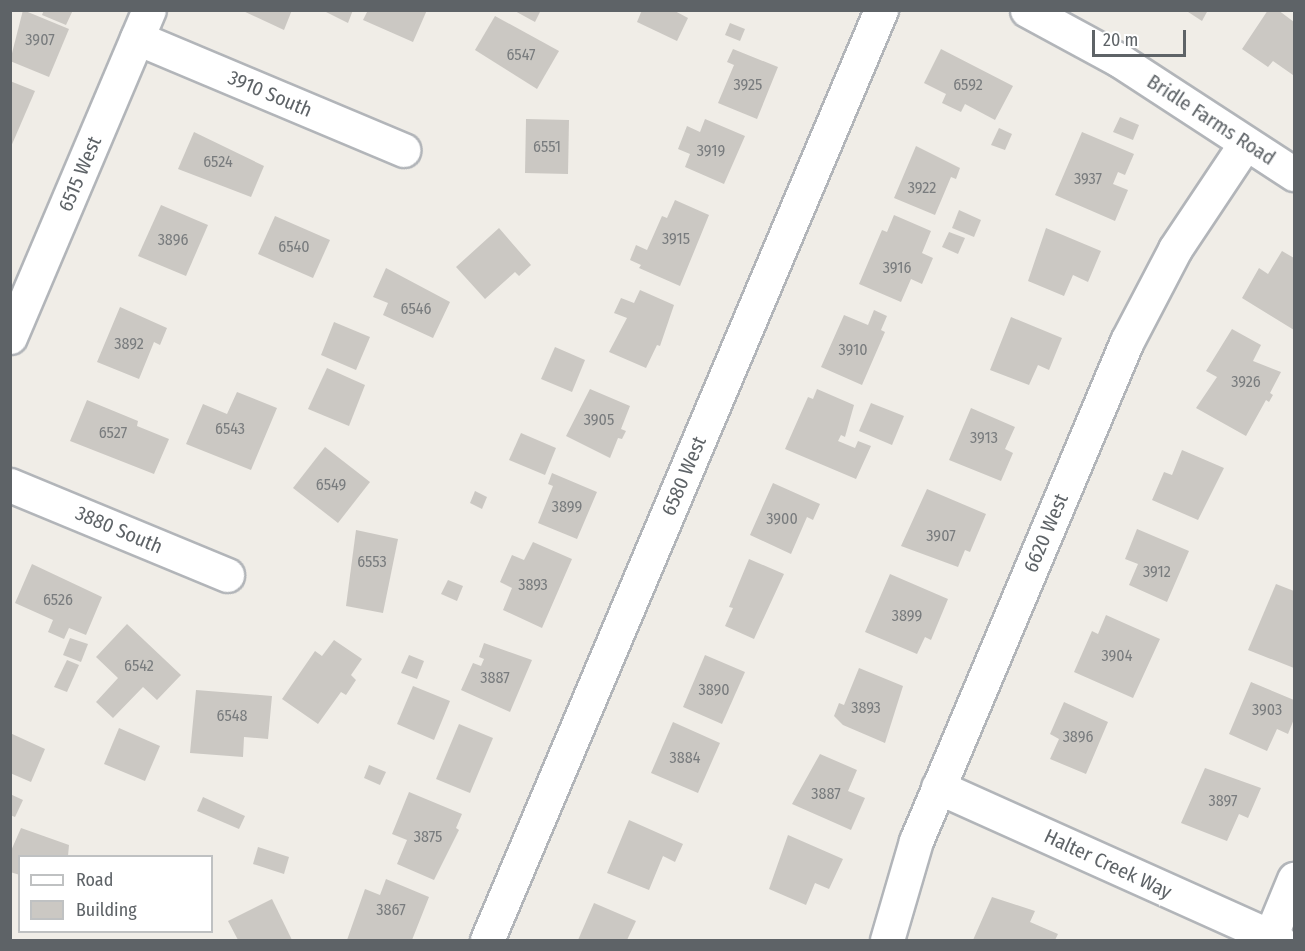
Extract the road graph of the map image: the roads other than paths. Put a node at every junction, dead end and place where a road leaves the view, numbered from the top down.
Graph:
1 (881, 10) edge
2 (1027, 10) edge
3 (143, 24) edge
4 (1245, 144) junction
5 (403, 150) dead end
6 (1294, 174) edge
7 (10, 337) edge
8 (10, 484) edge
9 (227, 575) dead end
10 (938, 787) junction
11 (1294, 879) edge
12 (1274, 939) edge
13 (487, 940) edge
14 (887, 940) edge

1 - 13 street, 6580 West
2 - 4 street, Bridle Farms Road
3 - 5 street, 3910 South
3 - 7 street, 6515 West
4 - 6 street, Bridle Farms Road
4 - 10 street, 6620 West
8 - 9 street, 3880 South
10 - 12 street, Halter Creek Way
10 - 14 street, 6620 West
11 - 12 street

